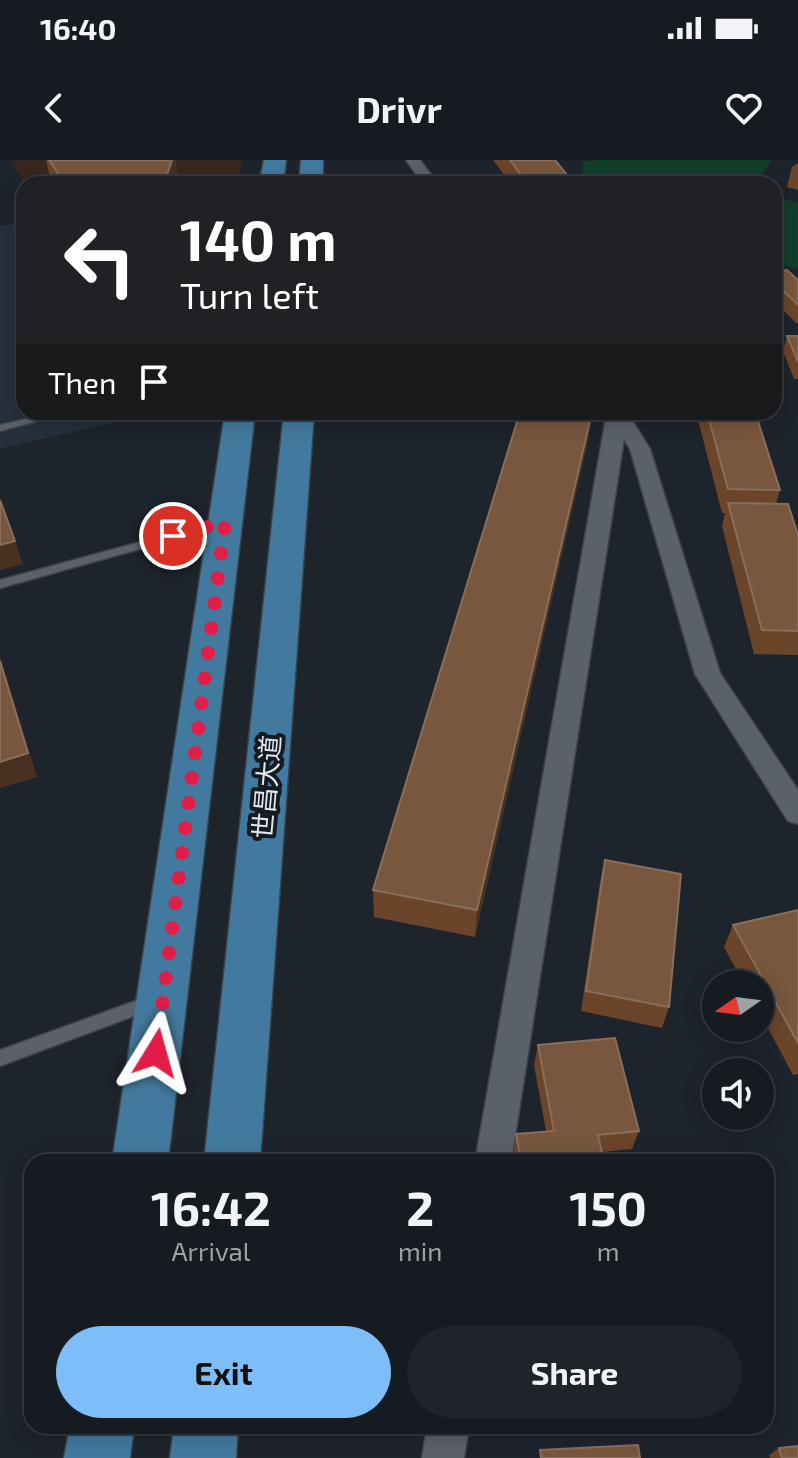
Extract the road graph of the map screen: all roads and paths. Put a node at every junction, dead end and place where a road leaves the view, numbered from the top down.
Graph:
1 (34, 420) edge
2 (239, 420) edge
3 (298, 420) edge
4 (616, 420) edge
5 (621, 420) edge
6 (0, 428) edge
7 (225, 522) junction
8 (0, 584) edge
9 (798, 813) edge
10 (164, 998) junction
11 (0, 1058) edge
12 (141, 1154) edge
13 (233, 1154) edge
14 (494, 1154) edge
15 (101, 1434) edge
16 (205, 1434) edge
17 (447, 1434) edge
18 (97, 1458) edge
19 (203, 1458) edge
20 (443, 1458) edge

1 - 6 lane
2 - 7 main road
3 - 13 main road, 世昌大道
4 - 14 street
5 - 9 street
7 - 8 lane
7 - 10 main road
10 - 11 lane
10 - 12 main road
15 - 18 main road
16 - 19 main road
17 - 20 street

